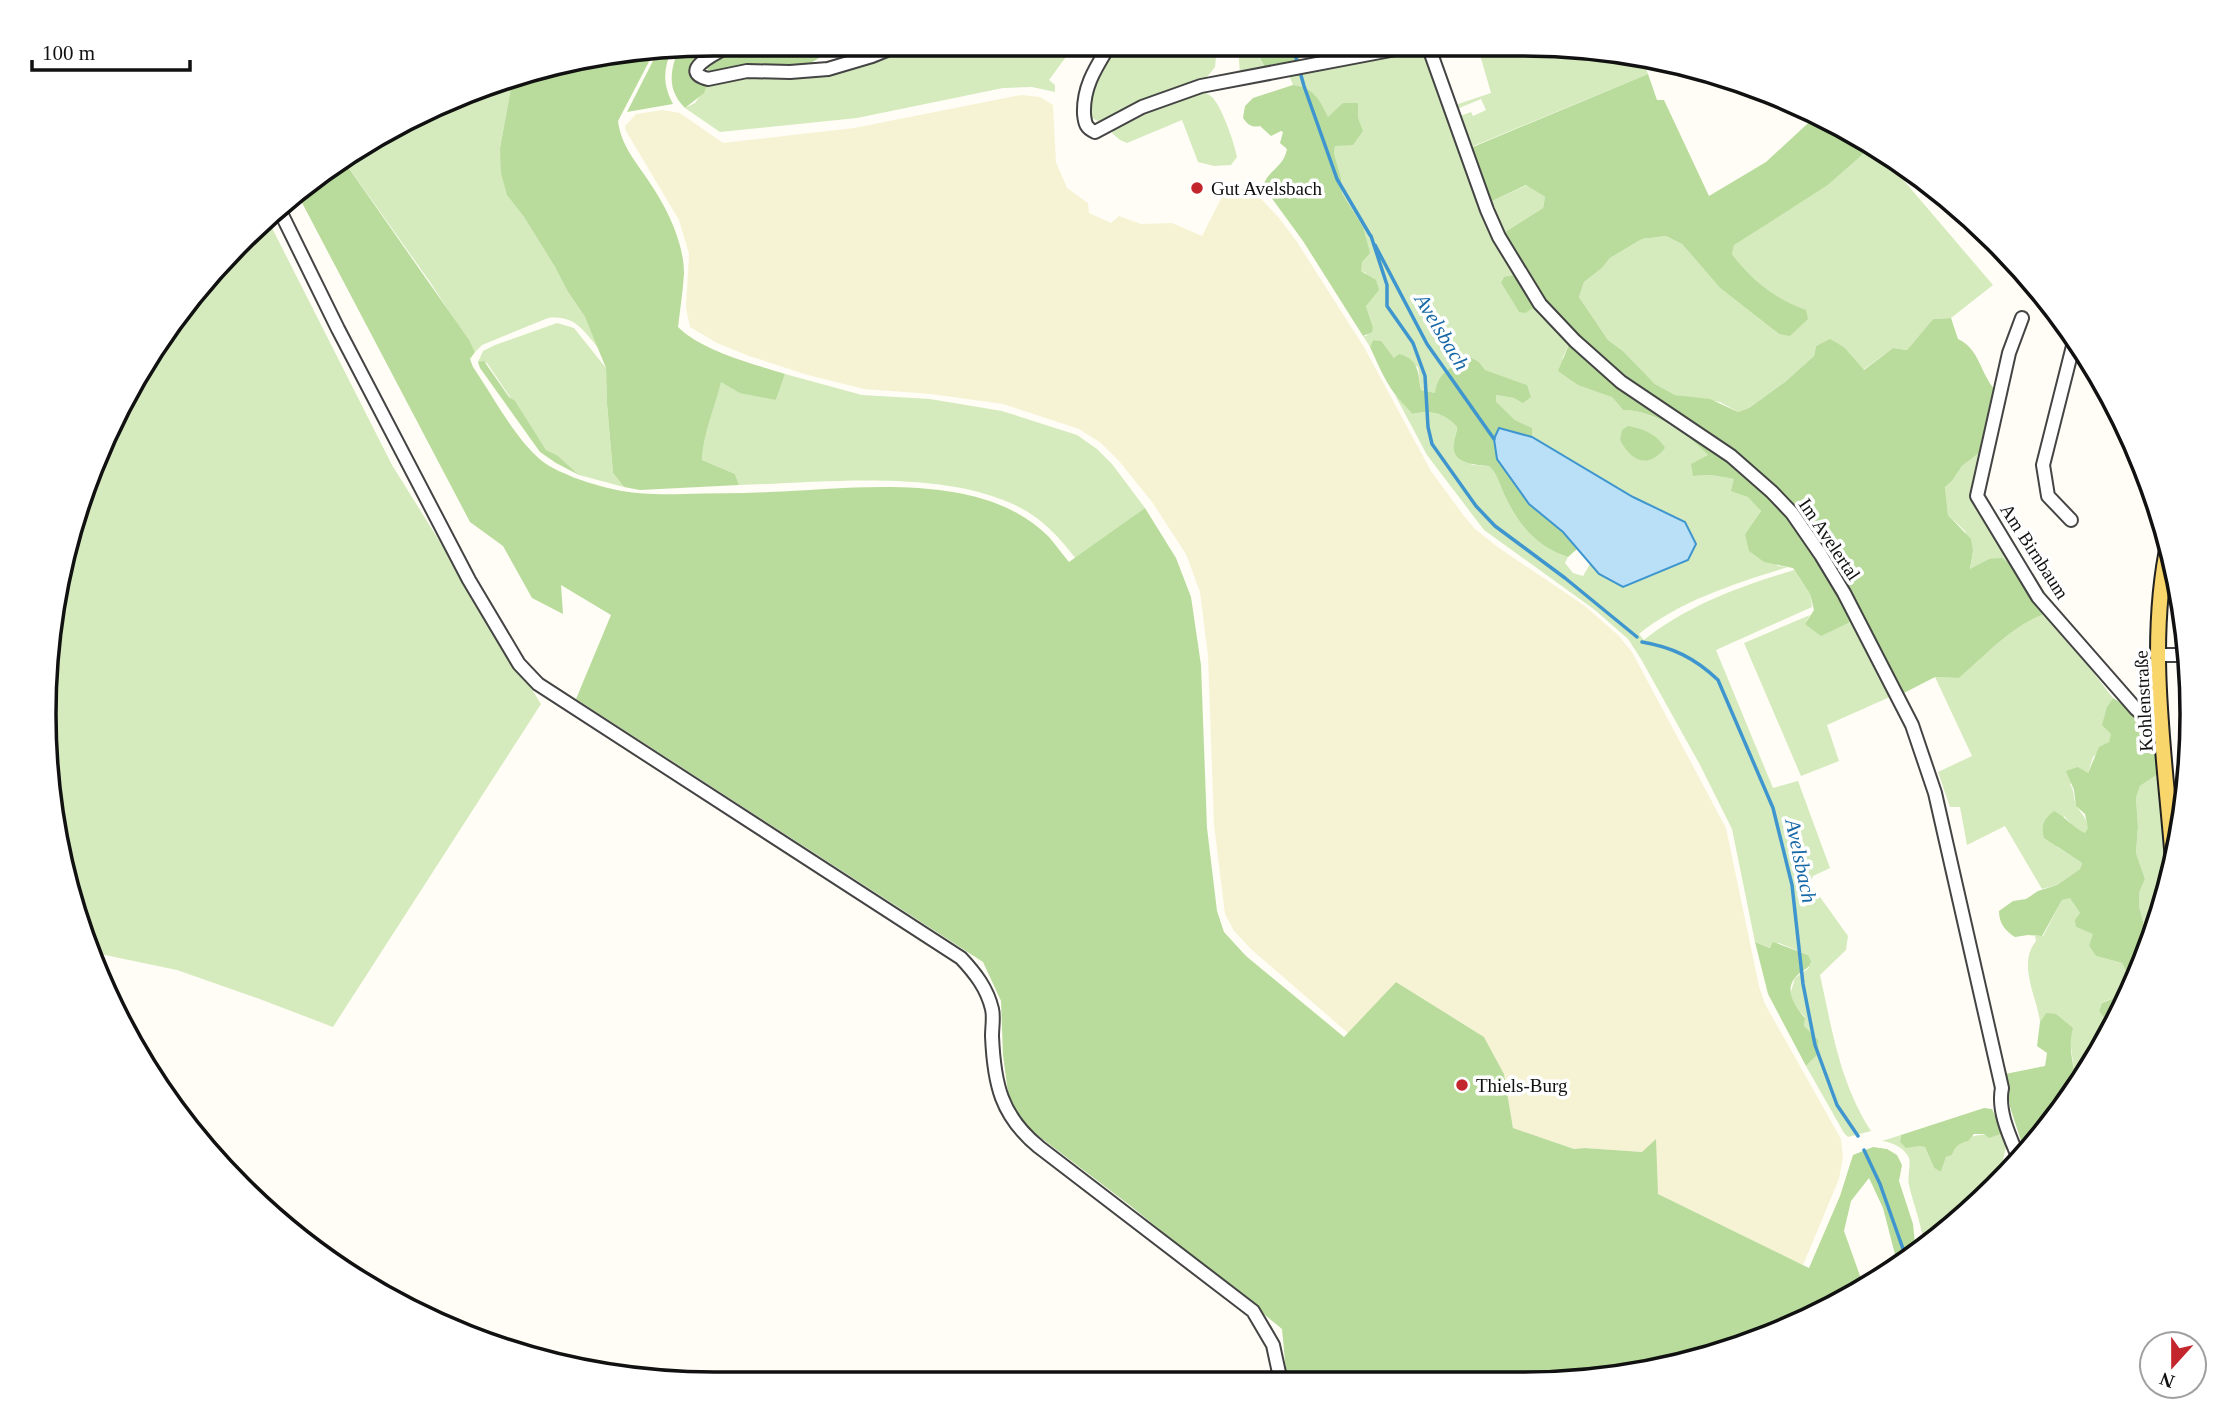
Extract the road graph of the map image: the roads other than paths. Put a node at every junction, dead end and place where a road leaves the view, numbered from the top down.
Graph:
1 (710, 56) edge
2 (872, 56) edge
3 (1104, 56) edge
4 (1360, 56) edge
5 (1432, 56) edge
6 (283, 217) edge
7 (2022, 318) dead end
8 (2071, 352) edge
9 (2071, 520) dead end
10 (2164, 573) edge
11 (2159, 655) junction
12 (2177, 655) edge
13 (2162, 724) junction
14 (2172, 812) edge
15 (2169, 813) junction
16 (2170, 824) edge
17 (2016, 1150) edge
18 (1279, 1372) edge

1 - 2 street
3 - 4 street
5 - 17 street, Im Avelertal
6 - 18 street
7 - 13 street, Am Birnbaum
8 - 9 street
10 - 11 main road, Kohlenstraße
11 - 12 street
11 - 13 main road, Kohlenstraße
13 - 15 main road, Kohlenstraße
14 - 15 street
15 - 16 main road, Kohlenstraße

